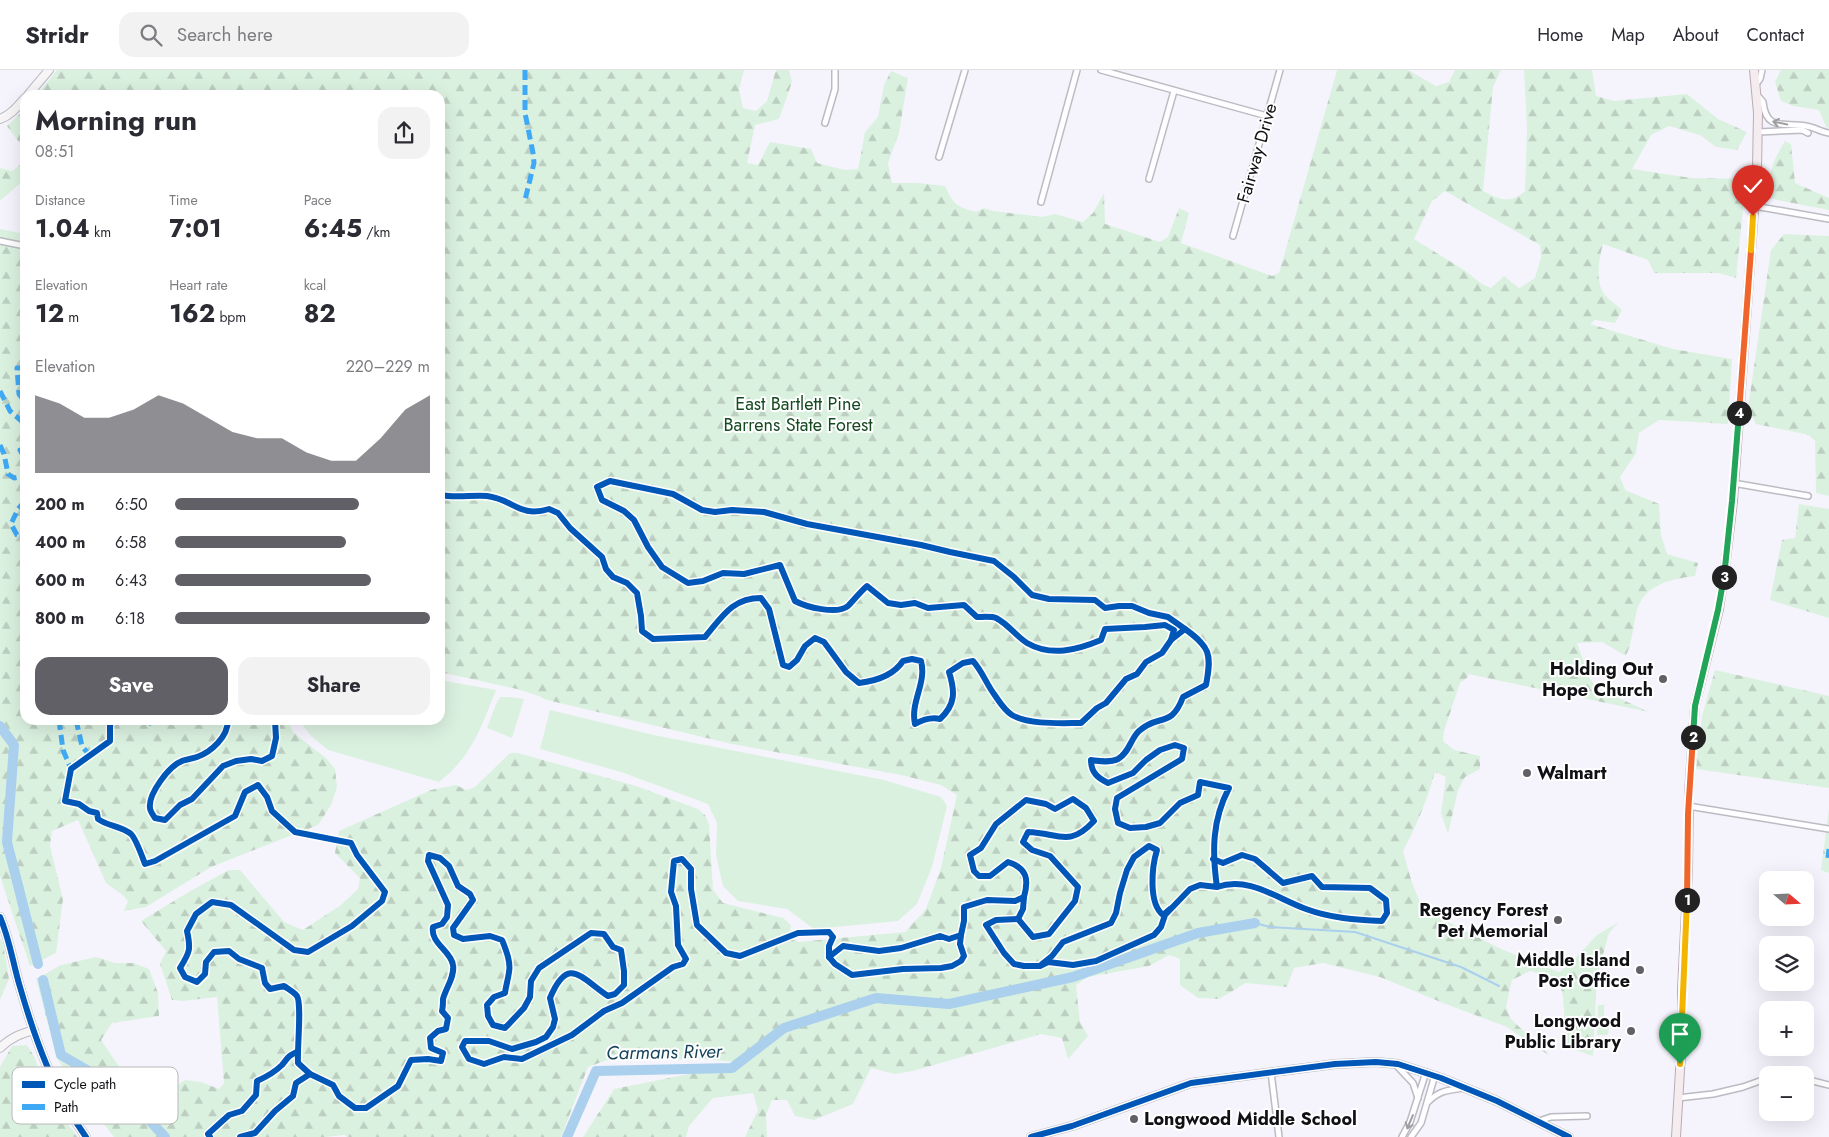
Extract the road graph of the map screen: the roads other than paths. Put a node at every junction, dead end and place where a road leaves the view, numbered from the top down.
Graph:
1 (49, 70) edge
2 (835, 70) edge
3 (965, 70) edge
4 (1077, 70) edge
5 (1101, 70) edge
6 (1280, 70) edge
7 (1754, 70) edge
8 (1762, 70) edge
9 (1755, 85) junction
10 (32, 90) edge
11 (1174, 91) junction
12 (1757, 96) junction
13 (20, 104) edge
14 (1267, 116) junction
15 (0, 119) edge
16 (825, 123) dead end
17 (1818, 131) junction
18 (1758, 132) junction
19 (1829, 133) edge
20 (939, 157) dead end
21 (1149, 179) dead end
22 (1040, 202) dead end
23 (1754, 206) junction
24 (1829, 219) edge
25 (1233, 236) dead end
26 (0, 241) edge
27 (20, 245) edge
28 (1733, 483) junction
29 (1808, 496) dead end
30 (1688, 806) junction
31 (1829, 830) edge
32 (0, 917) edge
33 (34, 1030) junction
34 (0, 1048) edge
35 (1395, 1064) junction
36 (48, 1067) edge
37 (1271, 1072) junction
38 (1426, 1072) junction
39 (1435, 1076) junction
40 (1759, 1081) edge
41 (1814, 1081) edge
42 (1829, 1085) edge
43 (1466, 1088) junction
44 (1678, 1098) junction
45 (1418, 1099) junction
46 (1428, 1101) junction
47 (1587, 1116) dead end
48 (1538, 1122) junction
49 (77, 1124) edge
50 (86, 1137) edge
51 (1031, 1137) edge
52 (1279, 1137) edge
53 (1402, 1137) edge
54 (1411, 1137) edge
55 (1569, 1137) edge
56 (1676, 1137) edge

1 - 10 main road
2 - 16 street
3 - 20 street
4 - 22 street
5 - 11 street
6 - 14 street, Fairway Drive
7 - 9 main road
8 - 9 street
9 - 12 main road
11 - 14 street
11 - 21 street
17 -> 12 street
12 - 18 main road
13 - 15 main road
14 - 25 street, Fairway Drive
17 - 18 street
17 - 19 street
18 - 23 main road
23 - 24 street
23 - 28 main road
26 - 27 street
28 - 29 street
28 - 30 main road
30 - 31 street
30 - 44 main road
32 - 33 main road
33 - 34 main road
33 - 36 main road
35 - 37 main road
35 - 38 main road
35 - 45 street
37 - 51 main road
37 - 52 street
38 - 39 main road
38 - 45 street
39 - 43 main road
39 - 46 street
40 - 44 street
41 - 42 street
43 - 46 street
43 - 48 main road
44 - 56 main road
45 -> 53 street
46 - 54 street
47 - 48 street
48 - 55 main road
49 - 50 main road

